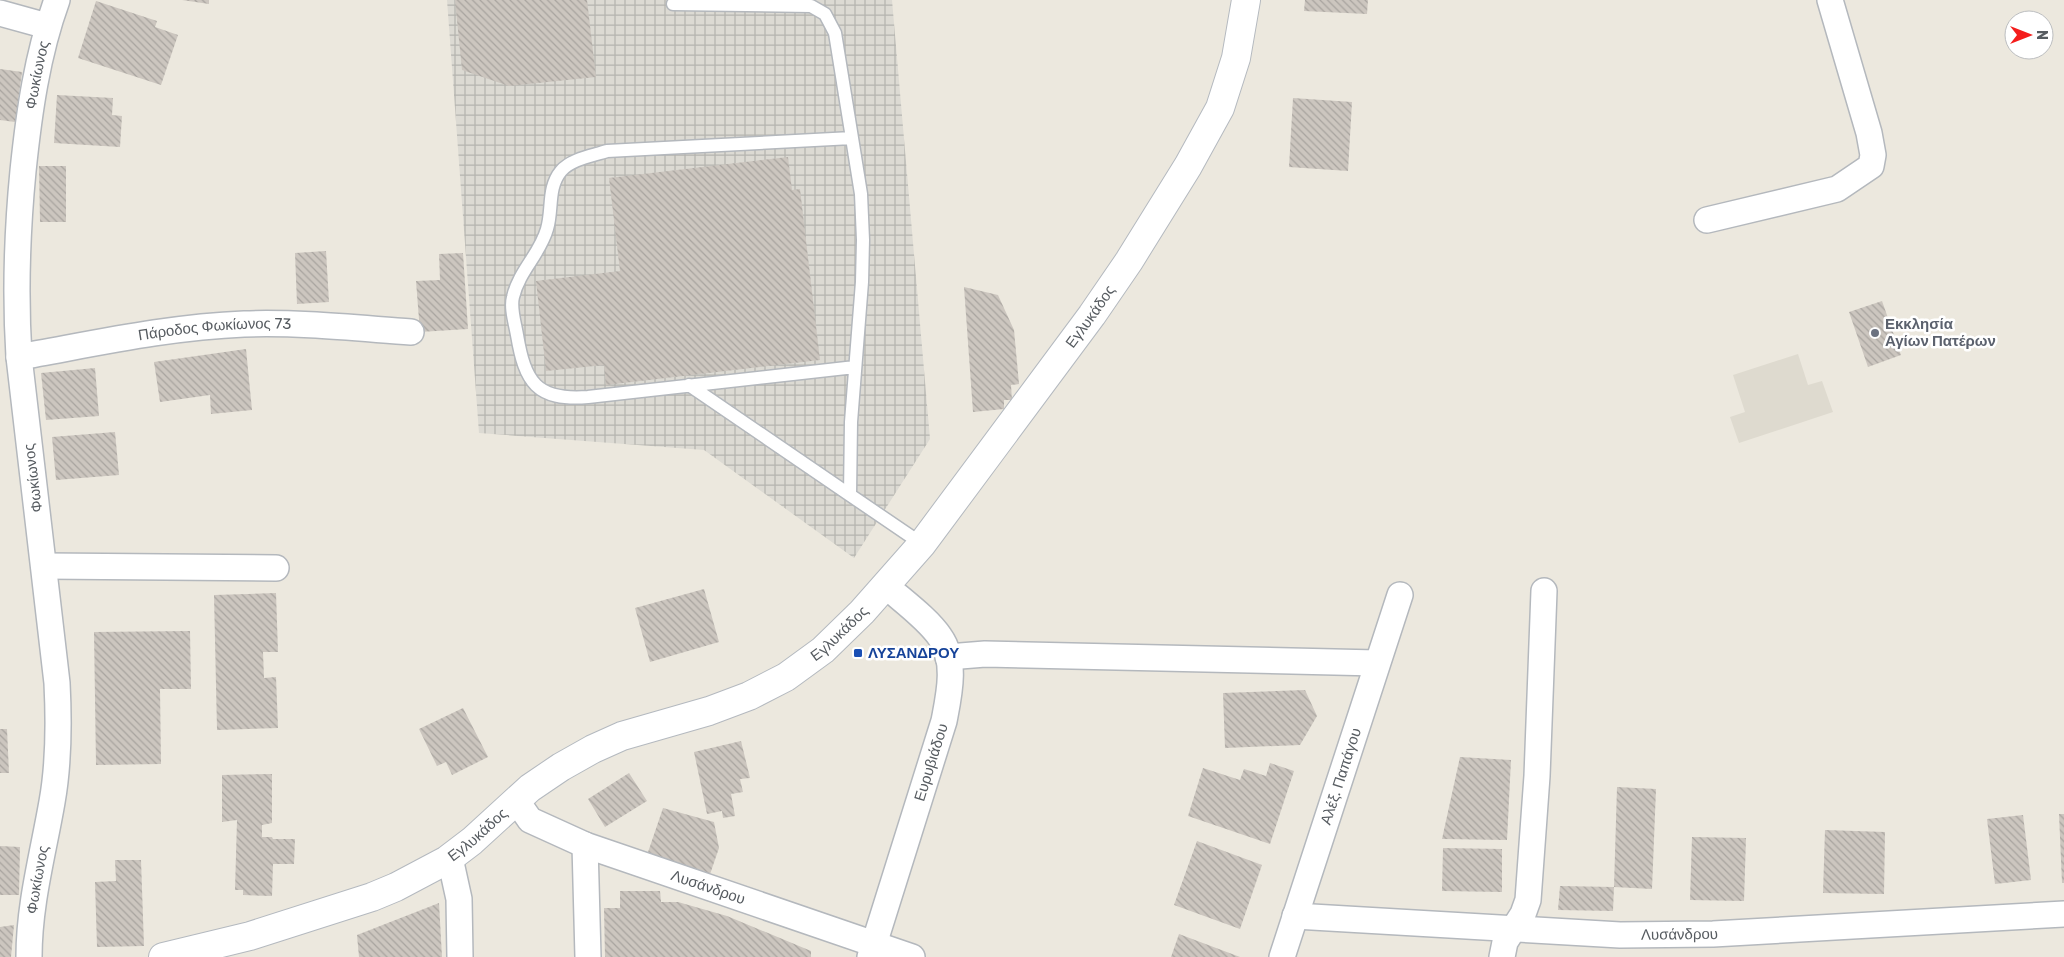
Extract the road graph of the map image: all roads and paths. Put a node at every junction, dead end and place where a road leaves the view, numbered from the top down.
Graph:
1 (56, 0) edge
2 (1246, 0) edge
3 (1830, 0) edge
4 (673, 4) dead end
5 (0, 13) edge
6 (47, 26) junction
7 (852, 138) junction
8 (1707, 220) dead end
9 (8, 249) edge
10 (411, 332) dead end
11 (19, 357) junction
12 (854, 366) junction
13 (689, 385) junction
14 (850, 495) junction
15 (922, 544) junction
16 (44, 566) junction
17 (276, 568) dead end
18 (886, 586) junction
19 (1544, 591) dead end
20 (1400, 595) dead end
21 (948, 657) junction
22 (1377, 663) junction
23 (516, 800) junction
24 (585, 845) junction
25 (450, 858) junction
26 (2064, 914) edge
27 (1295, 916) junction
28 (1512, 930) junction
29 (872, 950) edge
30 (30, 957) edge
31 (163, 957) edge
32 (460, 957) edge
33 (588, 957) edge
34 (912, 957) edge
35 (1282, 957) edge
36 (1502, 957) edge

1 - 6 street, Φωκίωνος
2 - 15 main road, Εγλυκάδος
3 - 8 street
4 - 7 lane
5 - 6 street
6 - 9 street, Φωκίωνος
7 - 12 lane
7 - 13 lane
9 - 11 street, Φωκίωνος
10 - 11 street, Πάροδος Φωκίωνος 73
11 - 16 street, Φωκίωνος
12 - 13 lane
12 - 14 lane
13 - 14 lane
14 - 15 lane
15 - 18 main road, Εγλυκάδος
16 - 17 street
16 - 30 street, Φωκίωνος
18 - 21 street, Ευρυβιάδου
18 - 23 main road, Εγλυκάδος
19 - 28 street
20 - 22 street, Αλέξ. Παπάγου
21 - 22 street
21 - 29 street, Ευρυβιάδου
22 - 27 street, Αλέξ. Παπάγου
23 - 24 street, Λυσάνδρου
23 - 25 main road, Εγλυκάδος
24 - 29 street, Λυσάνδρου
24 - 33 street
25 - 31 main road, Εγλυκάδος
25 - 32 street
26 - 28 street, Λυσάνδρου
27 - 28 street, Λυσάνδρου
27 - 35 street, Αλέξ. Παπάγου
28 - 36 street
29 - 34 street, Λυσάνδρου

